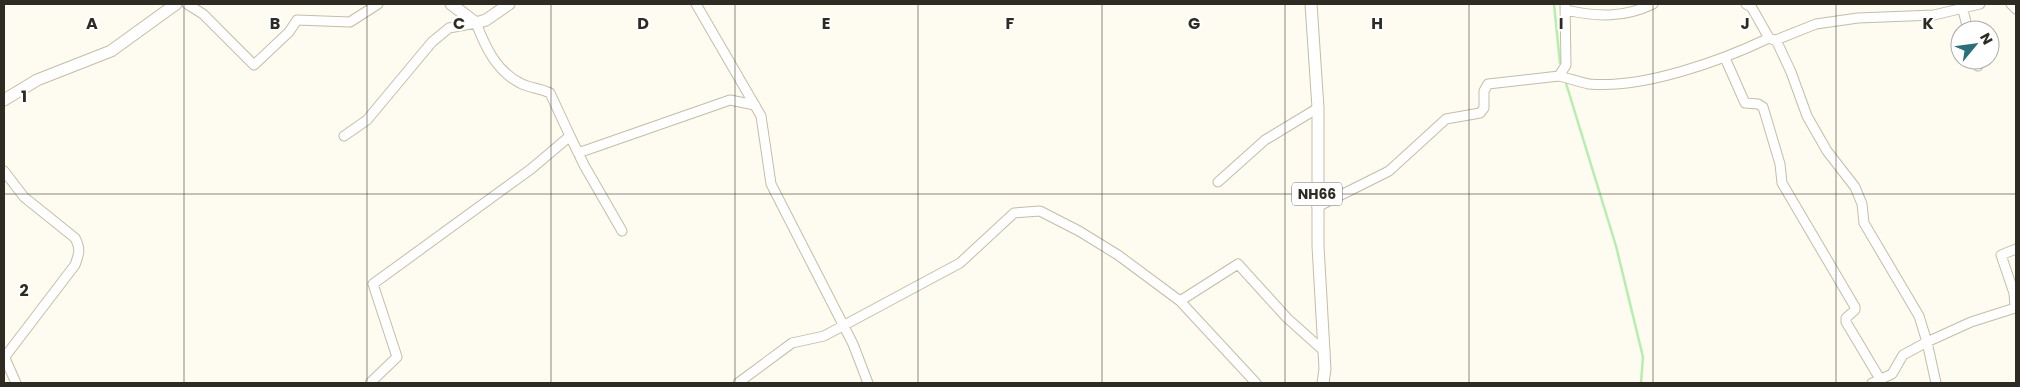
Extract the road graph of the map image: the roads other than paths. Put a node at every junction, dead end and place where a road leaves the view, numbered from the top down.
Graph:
1 (176, 4) edge
2 (187, 4) edge
3 (378, 4) edge
4 (451, 4) edge
5 (509, 4) edge
6 (696, 4) edge
7 (1311, 4) edge
8 (1653, 4) edge
9 (1746, 4) edge
10 (1980, 4) edge
11 (2011, 4) edge
12 (1566, 7) edge
13 (2016, 9) edge
14 (1963, 10) junction
15 (1966, 20) edge
16 (476, 23) junction
17 (1773, 39) junction
18 (1725, 58) junction
19 (1559, 76) junction
20 (4, 100) edge
21 (755, 105) junction
22 (1318, 108) junction
23 (344, 136) dead end
24 (570, 136) junction
25 (578, 153) junction
26 (4, 171) edge
27 (1218, 182) dead end
28 (1317, 207) junction
29 (622, 230) dead end
30 (2016, 249) edge
31 (1180, 301) junction
32 (844, 326) junction
33 (1927, 342) junction
34 (1325, 352) junction
35 (4, 357) edge
36 (1876, 381) edge
37 (16, 383) edge
38 (370, 383) edge
39 (738, 383) edge
40 (868, 383) edge
41 (1256, 383) edge
42 (1320, 383) edge
43 (1936, 383) edge

1 - 20 main road
2 - 3 street
4 - 16 main road
5 - 16 main road
6 - 21 street
7 - 22 main road, NH66
8 - 12 street
9 - 17 street
10 - 14 street
11 - 13 street
12 - 19 street
14 - 15 street
14 - 17 street
16 - 23 street
16 - 24 street
17 - 18 street
17 - 33 street
18 - 19 street
18 - 36 street
19 - 28 street
21 - 25 street
21 - 32 street
22 - 27 street
22 - 28 main road, NH66
24 - 25 street
24 - 38 street
25 - 29 street
26 - 35 street
28 - 34 main road, NH66
30 - 33 street
31 - 32 street
31 - 34 street
31 - 41 street
32 - 39 street
32 - 40 street
33 - 36 street
33 - 43 street
34 - 42 main road, NH66
35 - 37 street

